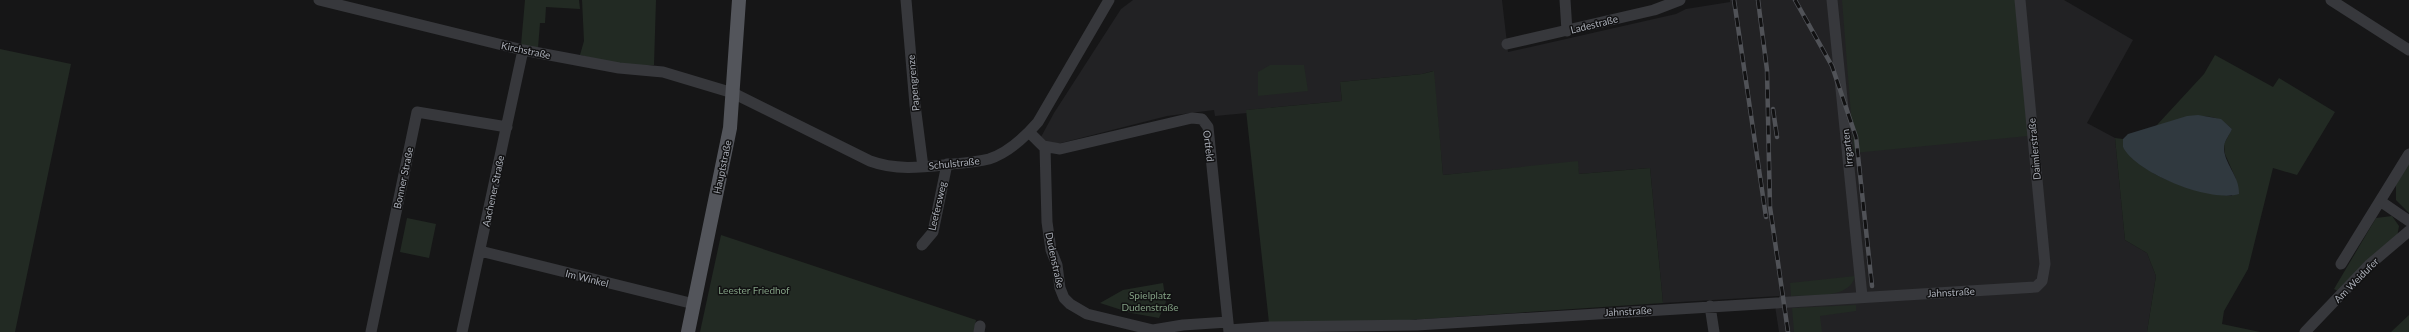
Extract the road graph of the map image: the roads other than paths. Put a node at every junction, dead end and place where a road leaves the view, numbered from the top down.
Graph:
1 (319, 0) edge
2 (739, 0) edge
3 (906, 0) edge
4 (1109, 0) edge
5 (1564, 0) edge
6 (1680, 0) edge
7 (1832, 0) edge
8 (2020, 0) edge
9 (2331, 0) edge
10 (332, 2) edge
11 (1567, 31) junction
12 (1507, 44) dead end
13 (523, 50) junction
14 (2409, 50) edge
15 (734, 93) junction
16 (507, 127) junction
17 (1029, 132) junction
18 (1045, 147) junction
19 (2409, 154) edge
20 (947, 164) junction
21 (923, 167) junction
22 (2380, 201) junction
23 (2409, 221) edge
24 (2409, 231) edge
25 (922, 245) dead end
26 (480, 251) junction
27 (2341, 264) dead end
28 (2027, 288) joint
29 (1862, 296) junction
30 (694, 304) junction
31 (1710, 306) junction
32 (1228, 328) edge
33 (1417, 328) edge
34 (371, 332) edge
35 (462, 332) edge
36 (688, 332) edge
37 (1714, 332) edge
38 (2305, 332) edge

1 - 10 street, Kirchstraße
2 - 15 main road, Hauptstraße
3 - 21 street, Papengrenze
4 - 17 street, Schulstraße
5 - 11 street
6 - 11 street, Ladestraße
7 - 29 street, Irrgarten
8 - 28 street, Daimlerstraße
9 - 14 street
10 - 13 street, Kirchstraße
11 - 12 street, Ladestraße
13 - 15 street, Kirchstraße
13 - 16 street, Aachener Straße
15 - 21 street, Schulstraße
15 - 30 main road, Hauptstraße
16 - 26 street, Aachener Straße
16 - 34 street, Bonner Straße
17 - 18 street
17 - 20 street, Schulstraße
18 - 32 street, Dudenstraße
18 - 32 street, Ortfeld
19 - 22 street
20 - 21 street, Schulstraße
20 - 25 street, Leefersweg
22 - 23 street
22 - 27 street
24 - 38 street, Am Weidufer
26 - 30 street, Im Winkel
26 - 35 street, Aachener Straße
28 - 29 street, Jahnstraße
29 - 31 street, Jahnstraße
30 - 36 main road, Hauptstraße
31 - 33 street, Jahnstraße
31 - 37 street
32 - 33 street, Jahnstraße

